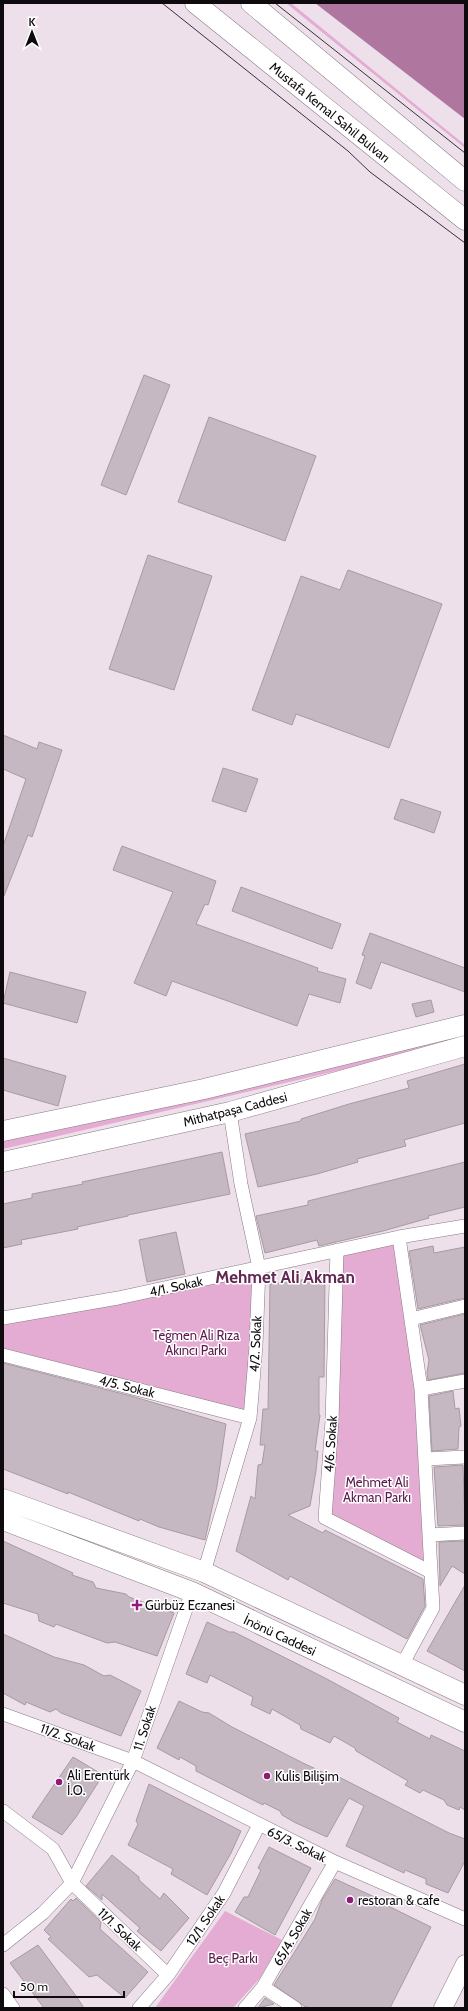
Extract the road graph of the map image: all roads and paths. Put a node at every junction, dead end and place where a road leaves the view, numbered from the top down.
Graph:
1 (195, 3) edge
2 (251, 3) edge
3 (465, 181) edge
4 (465, 220) edge
5 (465, 1025) edge
6 (465, 1046) edge
7 (230, 1112) junction
8 (3, 1131) edge
9 (3, 1162) edge
10 (465, 1226) edge
11 (400, 1237) junction
12 (337, 1250) junction
13 (259, 1268) junction
14 (465, 1306) edge
15 (3, 1318) edge
16 (411, 1319) junction
17 (3, 1355) edge
18 (465, 1381) edge
19 (421, 1389) junction
20 (250, 1418) junction
21 (465, 1457) edge
22 (426, 1459) junction
23 (3, 1498) edge
24 (3, 1520) edge
25 (465, 1533) edge
26 (429, 1535) junction
27 (204, 1572) junction
28 (431, 1572) junction
29 (192, 1592) junction
30 (402, 1666) junction
31 (465, 1695) edge
32 (4, 1715) edge
33 (465, 1722) edge
34 (133, 1761) junction
35 (3, 1811) edge
36 (259, 1825) junction
37 (335, 1862) junction
38 (72, 1883) junction
39 (465, 1919) edge
40 (3, 1945) edge
41 (465, 1964) edge
42 (168, 1975) junction
43 (263, 1987) junction
44 (3, 1994) edge
45 (13, 2008) edge
46 (139, 2008) edge
47 (245, 2008) edge
48 (295, 2008) edge
49 (443, 2008) edge

1 - 4 main road, Mustafa Kemal Sahil Bulvarı
2 - 3 main road
5 - 8 main road, Mithatpaşa Caddesi
6 - 7 main road, Mithatpaşa Caddesi
7 - 9 main road, Mithatpaşa Caddesi
7 - 13 street, 4/2. Sokak
10 - 11 street, 4/1. Sokak
11 - 12 street, 4/1. Sokak
11 - 16 street
12 - 13 street, 4/1. Sokak
12 - 28 street, 4/6. Sokak
13 - 15 street, 4/1. Sokak
13 - 20 street, 4/2. Sokak
14 - 16 street
16 - 19 street
17 - 20 street, 4/5. Sokak
18 - 19 street
19 - 22 street
20 - 27 street, 4/2. Sokak
21 - 22 street
22 - 26 street
23 - 27 main road, İnönü Caddesi
24 - 29 main road, İnönü Caddesi
25 - 26 street
26 - 28 street
27 - 30 main road, İnönü Caddesi
28 - 30 street
29 - 33 main road, İnönü Caddesi
29 - 34 street, 11. Sokak
30 - 31 main road, İnönü Caddesi
32 - 34 street, 11/2. Sokak
34 - 36 street, 65/3. Sokak
34 - 38 street, 11. Sokak
35 - 38 street, 11/1. Sokak
36 - 37 street, 65/3. Sokak
36 - 42 street, 12/1. Sokak
37 - 39 street, 65/3. Sokak
37 - 43 street, 65/4. Sokak
38 - 40 street, 11. Sokak
38 - 42 street, 11/1. Sokak
41 - 49 street
42 - 46 street, 12/1. Sokak
43 - 47 street, 65/4. Sokak
43 - 48 street
44 - 45 street

